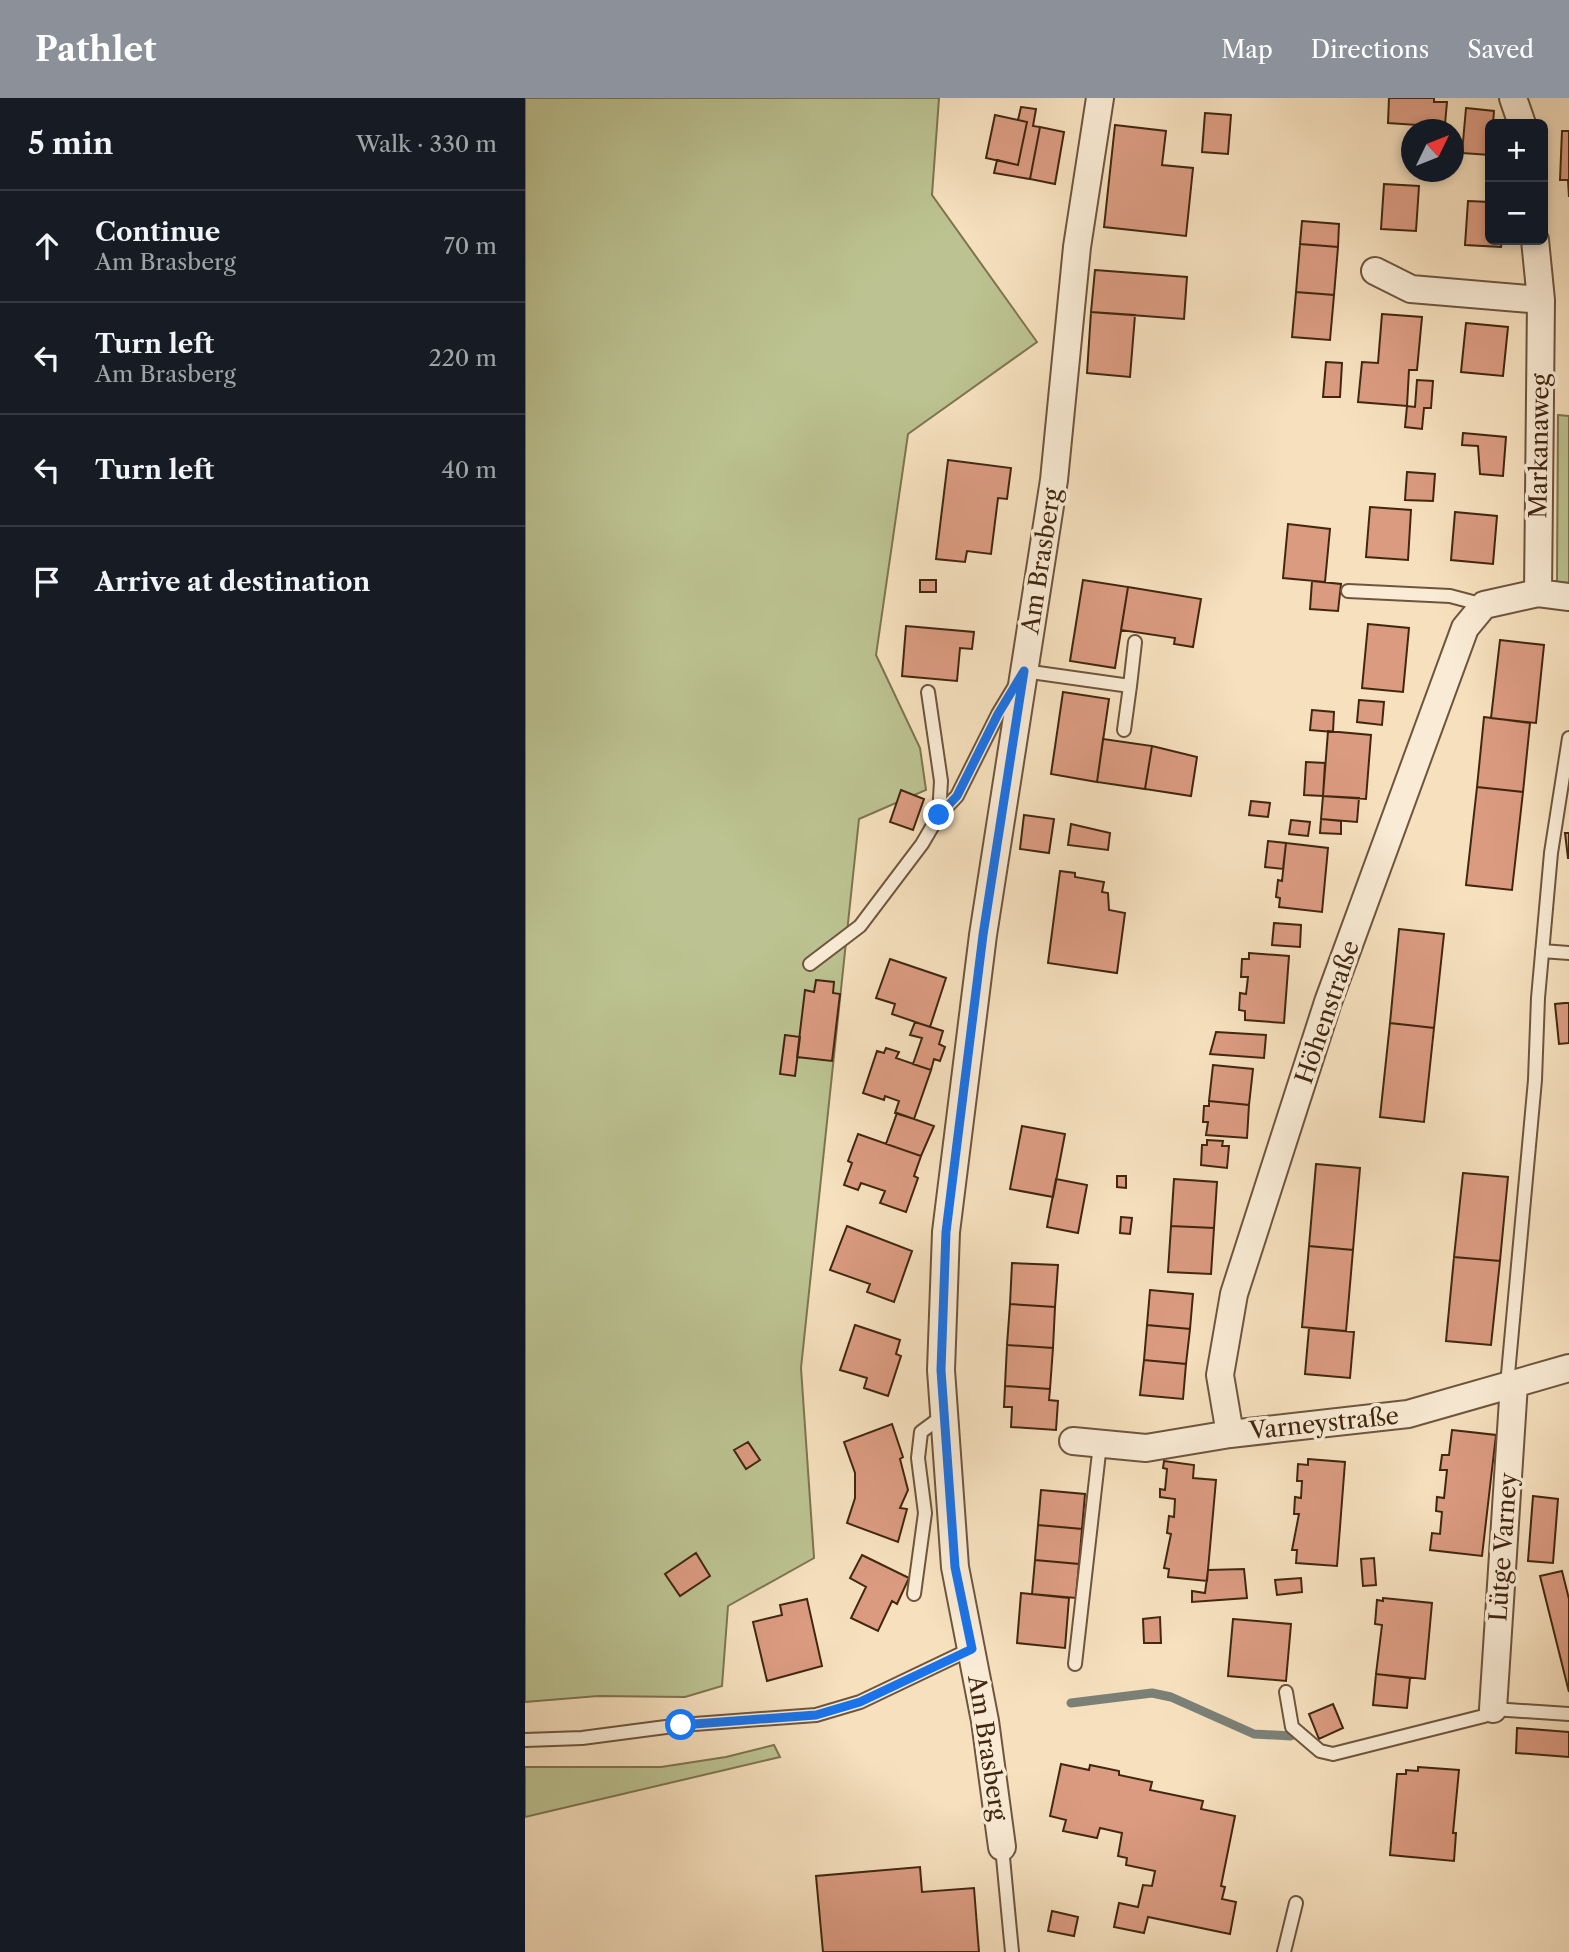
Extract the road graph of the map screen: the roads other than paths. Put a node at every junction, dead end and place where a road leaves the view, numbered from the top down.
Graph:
1 (1100, 98) edge
2 (1513, 98) edge
3 (1520, 119) edge
4 (1536, 245) edge
5 (1375, 271) dead end
6 (1541, 300) junction
7 (1347, 592) dead end
8 (1538, 593) junction
9 (1569, 597) edge
10 (1484, 605) junction
11 (1135, 642) dead end
12 (1024, 671) junction
13 (1130, 686) junction
14 (928, 692) dead end
15 (1124, 730) dead end
16 (1569, 738) edge
17 (1567, 774) edge
18 (939, 815) junction
19 (1542, 951) junction
20 (1569, 953) edge
21 (810, 964) dead end
22 (1569, 1368) edge
23 (1510, 1385) junction
24 (944, 1415) junction
25 (1230, 1434) junction
26 (1073, 1441) dead end
27 (1100, 1444) junction
28 (914, 1594) dead end
29 (972, 1649) junction
30 (1075, 1664) dead end
31 (1286, 1692) dead end
32 (1493, 1709) junction
33 (1569, 1714) edge
34 (525, 1740) edge
35 (1002, 1847) joint
36 (1296, 1903) dead end
37 (1012, 1952) edge
38 (1284, 1952) edge

1 - 12 street, Am Brasberg
2 - 3 street
4 - 6 street, Markanaweg
5 - 6 street
6 - 8 street, Markanaweg
7 - 10 lane
8 - 9 street
8 - 10 street
10 - 25 street, Höhenstraße
11 - 13 lane
12 - 13 lane
12 - 18 lane
12 - 24 street, Am Brasberg
13 - 15 lane
14 - 18 lane
16 - 17 lane
17 - 19 lane
18 - 21 lane
19 - 20 lane
19 - 23 lane
22 - 23 street, Varneystraße
23 - 25 street, Varneystraße
23 - 32 street, Lütge Varney
24 - 28 lane
24 - 29 street, Am Brasberg
25 - 27 street, Varneystraße
26 - 27 street, Varneystraße
27 - 30 lane
29 - 34 lane, Am Brasberg
29 - 35 street, Am Brasberg
31 - 32 lane
32 - 33 lane
35 - 37 lane
36 - 38 lane

